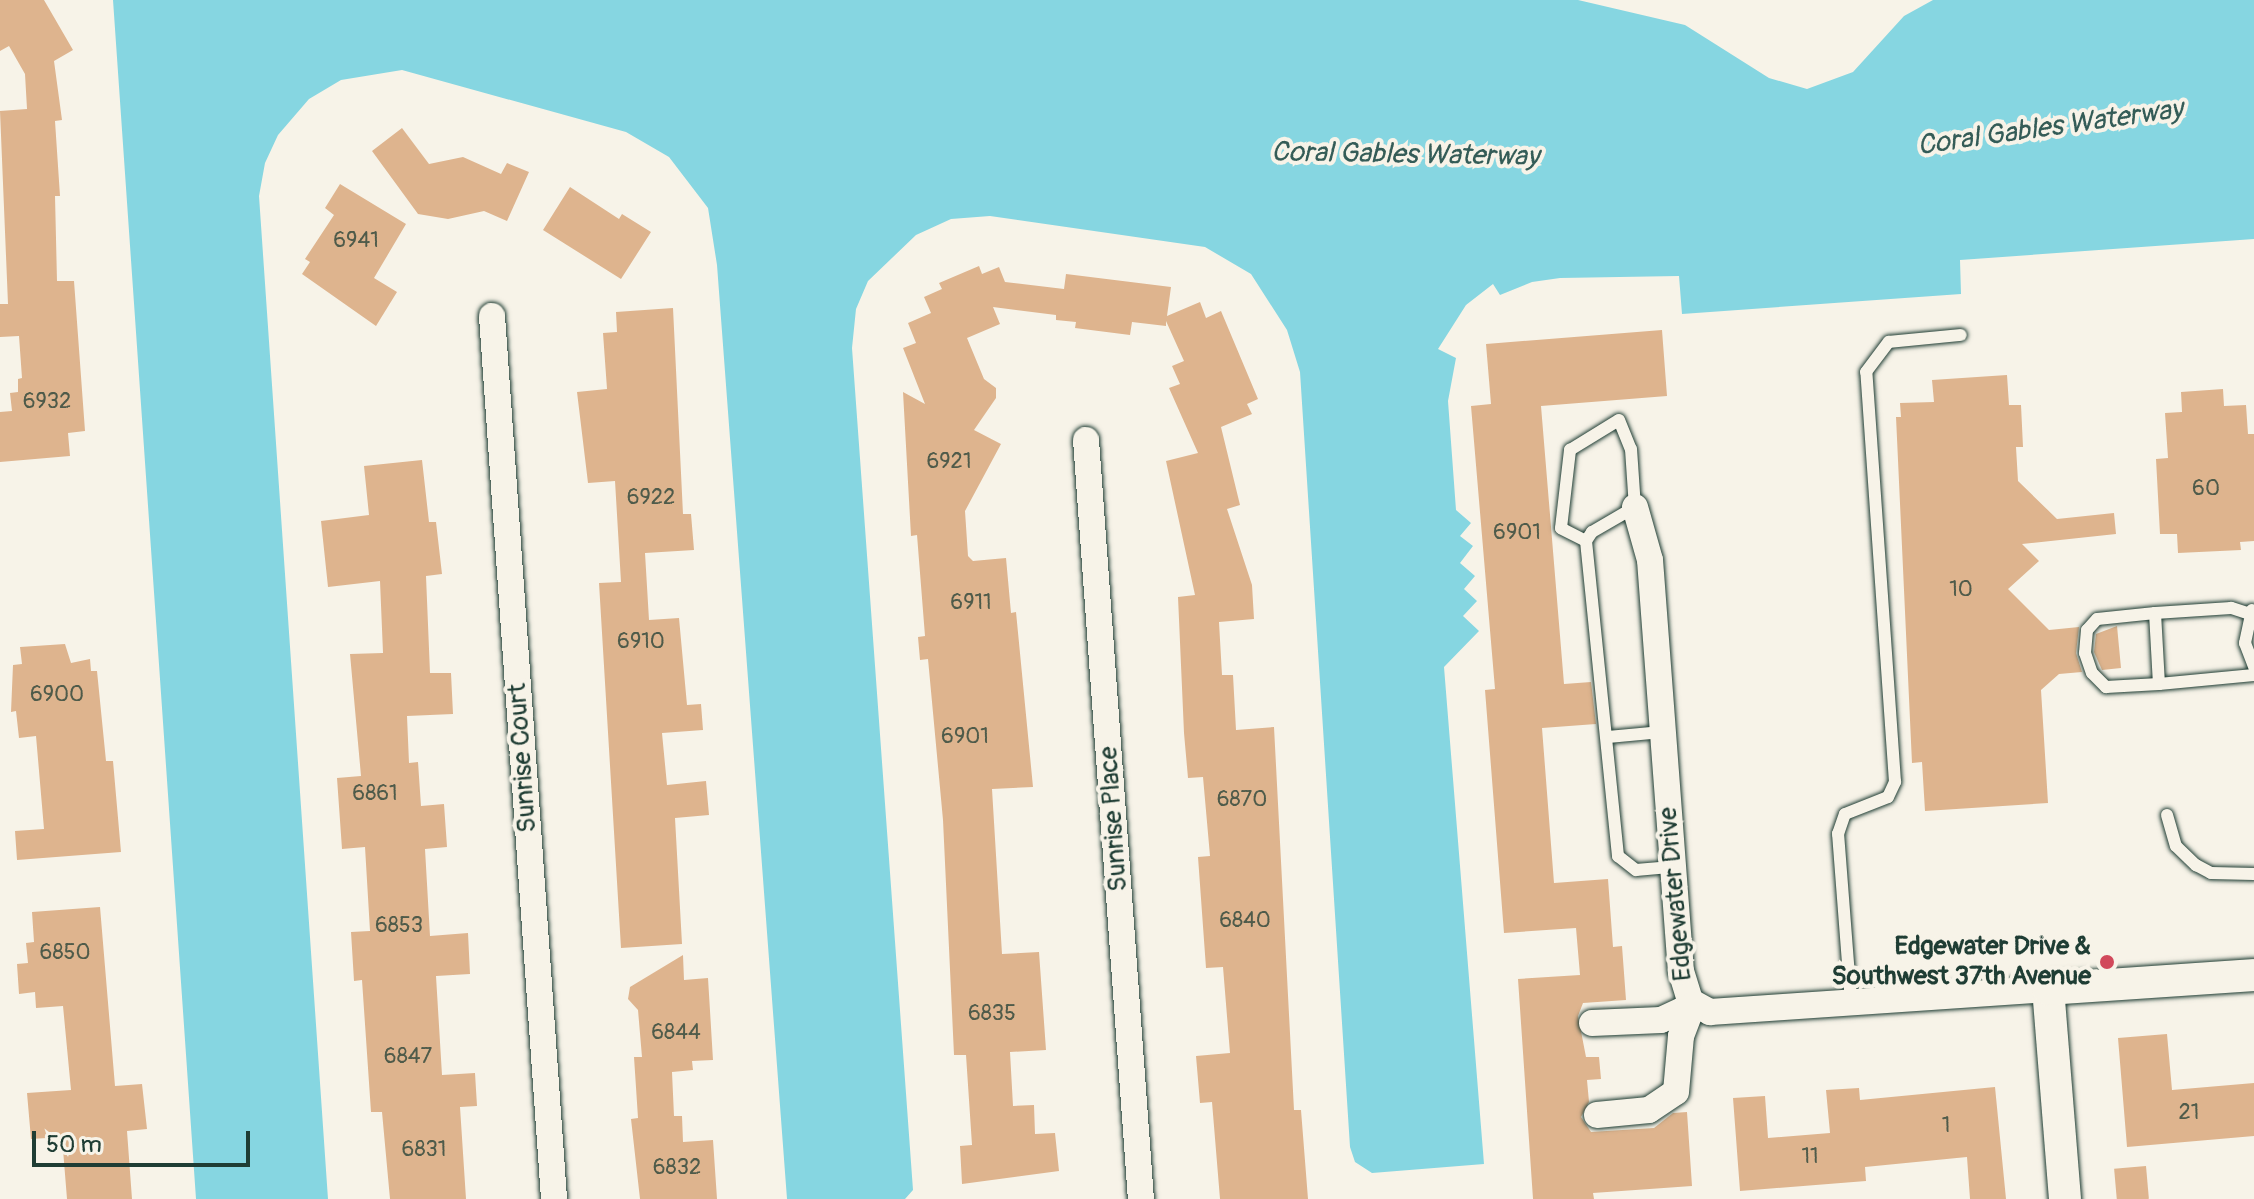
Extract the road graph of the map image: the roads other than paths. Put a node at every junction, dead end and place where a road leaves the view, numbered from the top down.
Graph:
1 (492, 316) dead end
2 (1961, 335) dead end
3 (1086, 440) dead end
4 (1635, 507) junction
5 (1586, 541) junction
6 (2252, 611) edge
7 (2155, 613) junction
8 (2254, 667) edge
9 (2254, 675) edge
10 (2159, 684) junction
11 (1662, 732) junction
12 (1608, 737) junction
13 (2167, 815) dead end
14 (1672, 867) junction
15 (2254, 874) edge
16 (2254, 975) edge
17 (2048, 989) junction
18 (1851, 1002) junction
19 (1693, 1005) junction
20 (1592, 1023) dead end
21 (1597, 1115) dead end
22 (554, 1199) edge
23 (1141, 1199) edge
24 (2065, 1199) edge

1 - 22 street, Sunrise Court
2 - 18 lane
3 - 23 street, Sunrise Place
4 - 5 lane
4 - 5 lane
4 - 11 street, Edgewater Drive
5 - 12 lane
6 - 7 lane
6 - 8 lane
7 - 10 lane
7 - 10 lane
9 - 10 lane
11 - 12 lane
11 - 14 street, Edgewater Drive
12 - 14 lane
13 - 15 lane
14 - 19 street, Edgewater Drive
16 - 17 street, Edgewater Drive
17 - 18 street, Edgewater Drive
17 - 24 street
18 - 19 street, Edgewater Drive
19 - 20 street
19 - 21 street

